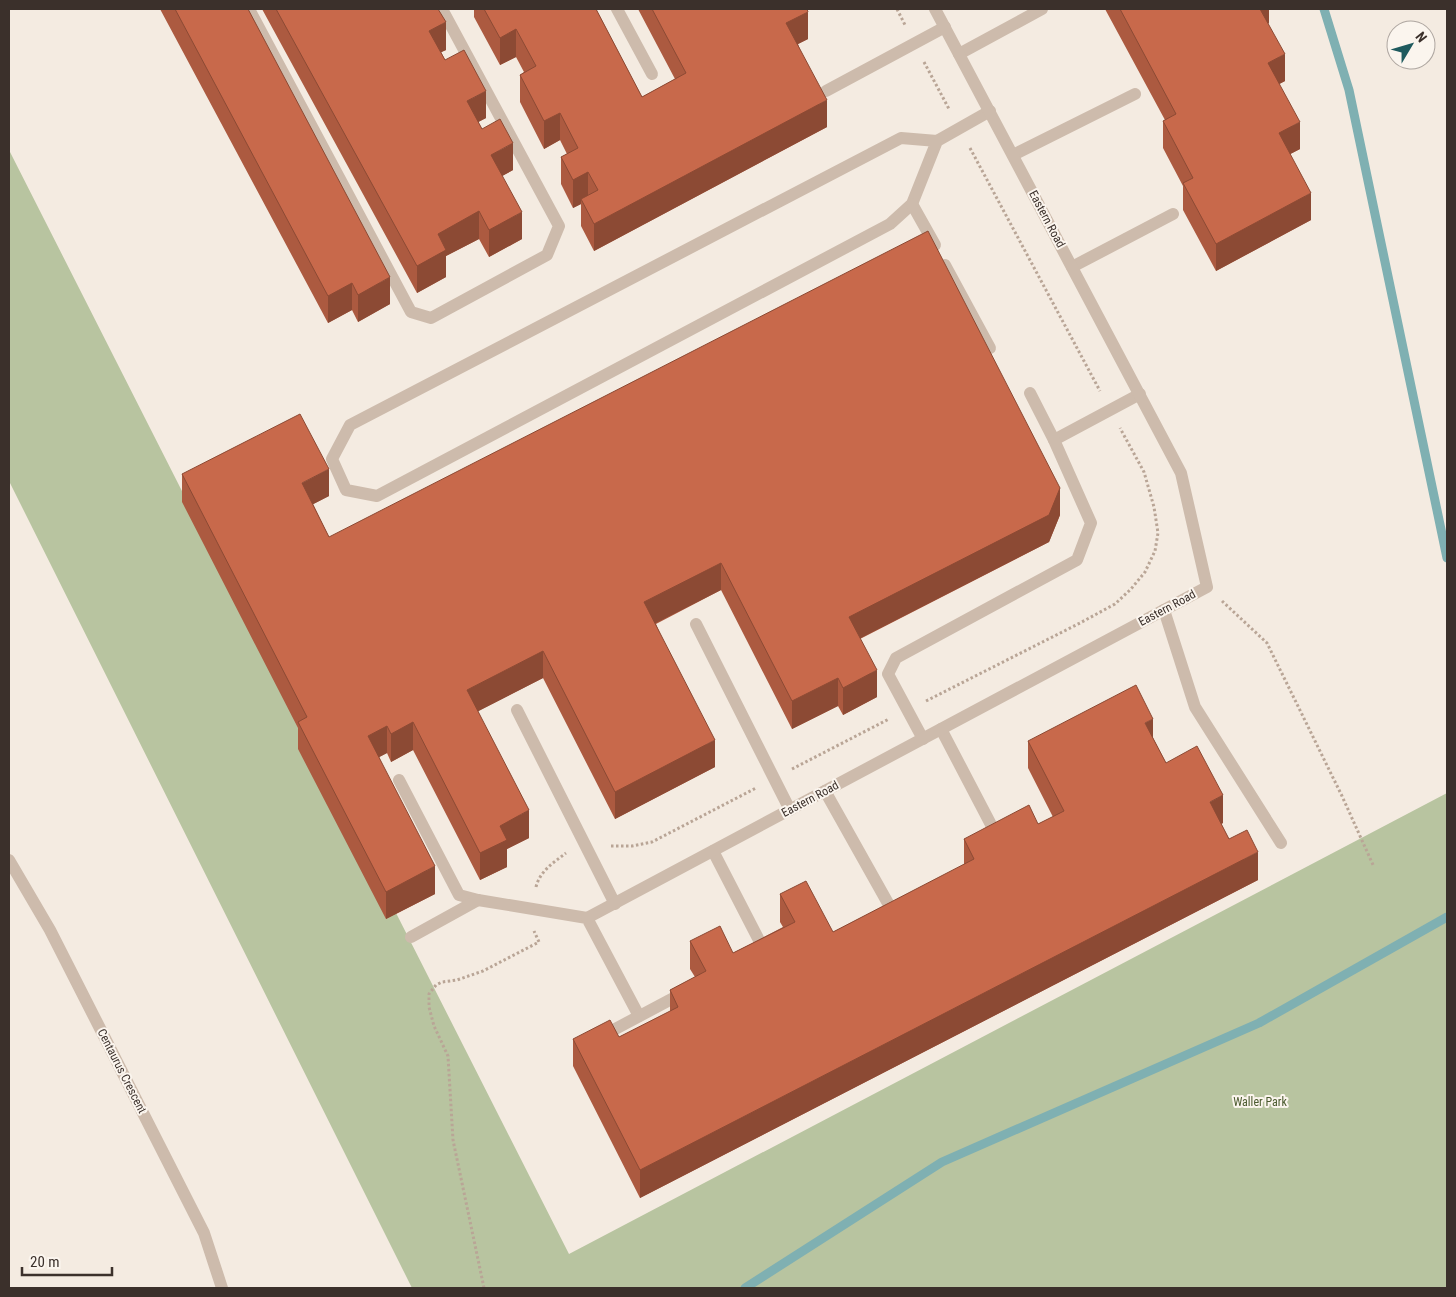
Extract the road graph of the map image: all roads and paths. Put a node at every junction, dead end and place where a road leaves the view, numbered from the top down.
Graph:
1 (249, 9) edge
2 (442, 9) edge
3 (617, 9) edge
4 (897, 9) edge
5 (935, 9) edge
6 (1042, 9) edge
7 (944, 27) junction
8 (914, 43) junction
9 (959, 54) junction
10 (652, 74) dead end
11 (826, 91) dead end
12 (1135, 94) dead end
13 (990, 111) junction
14 (960, 128) junction
15 (937, 141) junction
16 (1013, 155) junction
17 (912, 204) junction
18 (1173, 214) dead end
19 (1072, 267) junction
20 (990, 348) edge
21 (1030, 393) dead end
22 (1140, 394) junction
23 (1110, 410) junction
24 (1054, 440) junction
25 (1207, 587) junction
26 (1164, 610) junction
27 (696, 624) dead end
28 (517, 710) dead end
29 (907, 710) junction
30 (941, 729) junction
31 (923, 739) junction
32 (774, 778) junction
33 (399, 780) dead end
34 (825, 791) junction
35 (790, 810) junction
36 (998, 838) edge
37 (1280, 843) dead end
38 (586, 846) junction
39 (713, 851) junction
40 (9, 860) edge
41 (1374, 867) dead end
42 (478, 900) junction
43 (615, 904) junction
44 (889, 905) edge
45 (533, 909) junction
46 (588, 918) junction
47 (411, 937) dead end
48 (763, 948) edge
49 (681, 994) edge
50 (639, 1016) junction
51 (587, 1044) edge
52 (222, 1288) edge
53 (484, 1288) edge

1 - 2 street
3 - 10 street
4 - 8 path
5 - 7 street, Eastern Road
6 - 9 street
7 - 8 street
7 - 9 street, Eastern Road
8 - 11 street
8 - 14 path
9 - 13 street, Eastern Road
12 - 16 street
13 - 14 street
13 - 16 street, Eastern Road
14 - 15 street
14 - 23 path
15 - 17 street
15 - 17 street
16 - 19 street, Eastern Road
17 - 20 street
18 - 19 street
19 - 22 street, Eastern Road
21 - 24 street
22 - 23 street
22 - 25 street, Eastern Road
23 - 24 street
23 - 29 path
24 - 29 street
25 - 26 street, Eastern Road
25 - 41 path
26 - 30 street, Eastern Road
26 - 37 street
27 - 32 street
28 - 38 street
29 - 31 street
29 - 32 path
30 - 31 street, Eastern Road
30 - 36 street
31 - 34 street, Eastern Road
32 - 35 street
32 - 38 path
33 - 42 street
34 - 35 street, Eastern Road
34 - 44 street
35 - 39 street, Eastern Road
38 - 43 street
38 - 45 path
39 - 43 street, Eastern Road
39 - 48 street
40 - 52 street, Centaurus Crescent
42 - 45 street
42 - 47 street
43 - 46 street, Eastern Road
45 - 46 street
45 - 53 path
46 - 50 street
49 - 50 street
50 - 51 street

